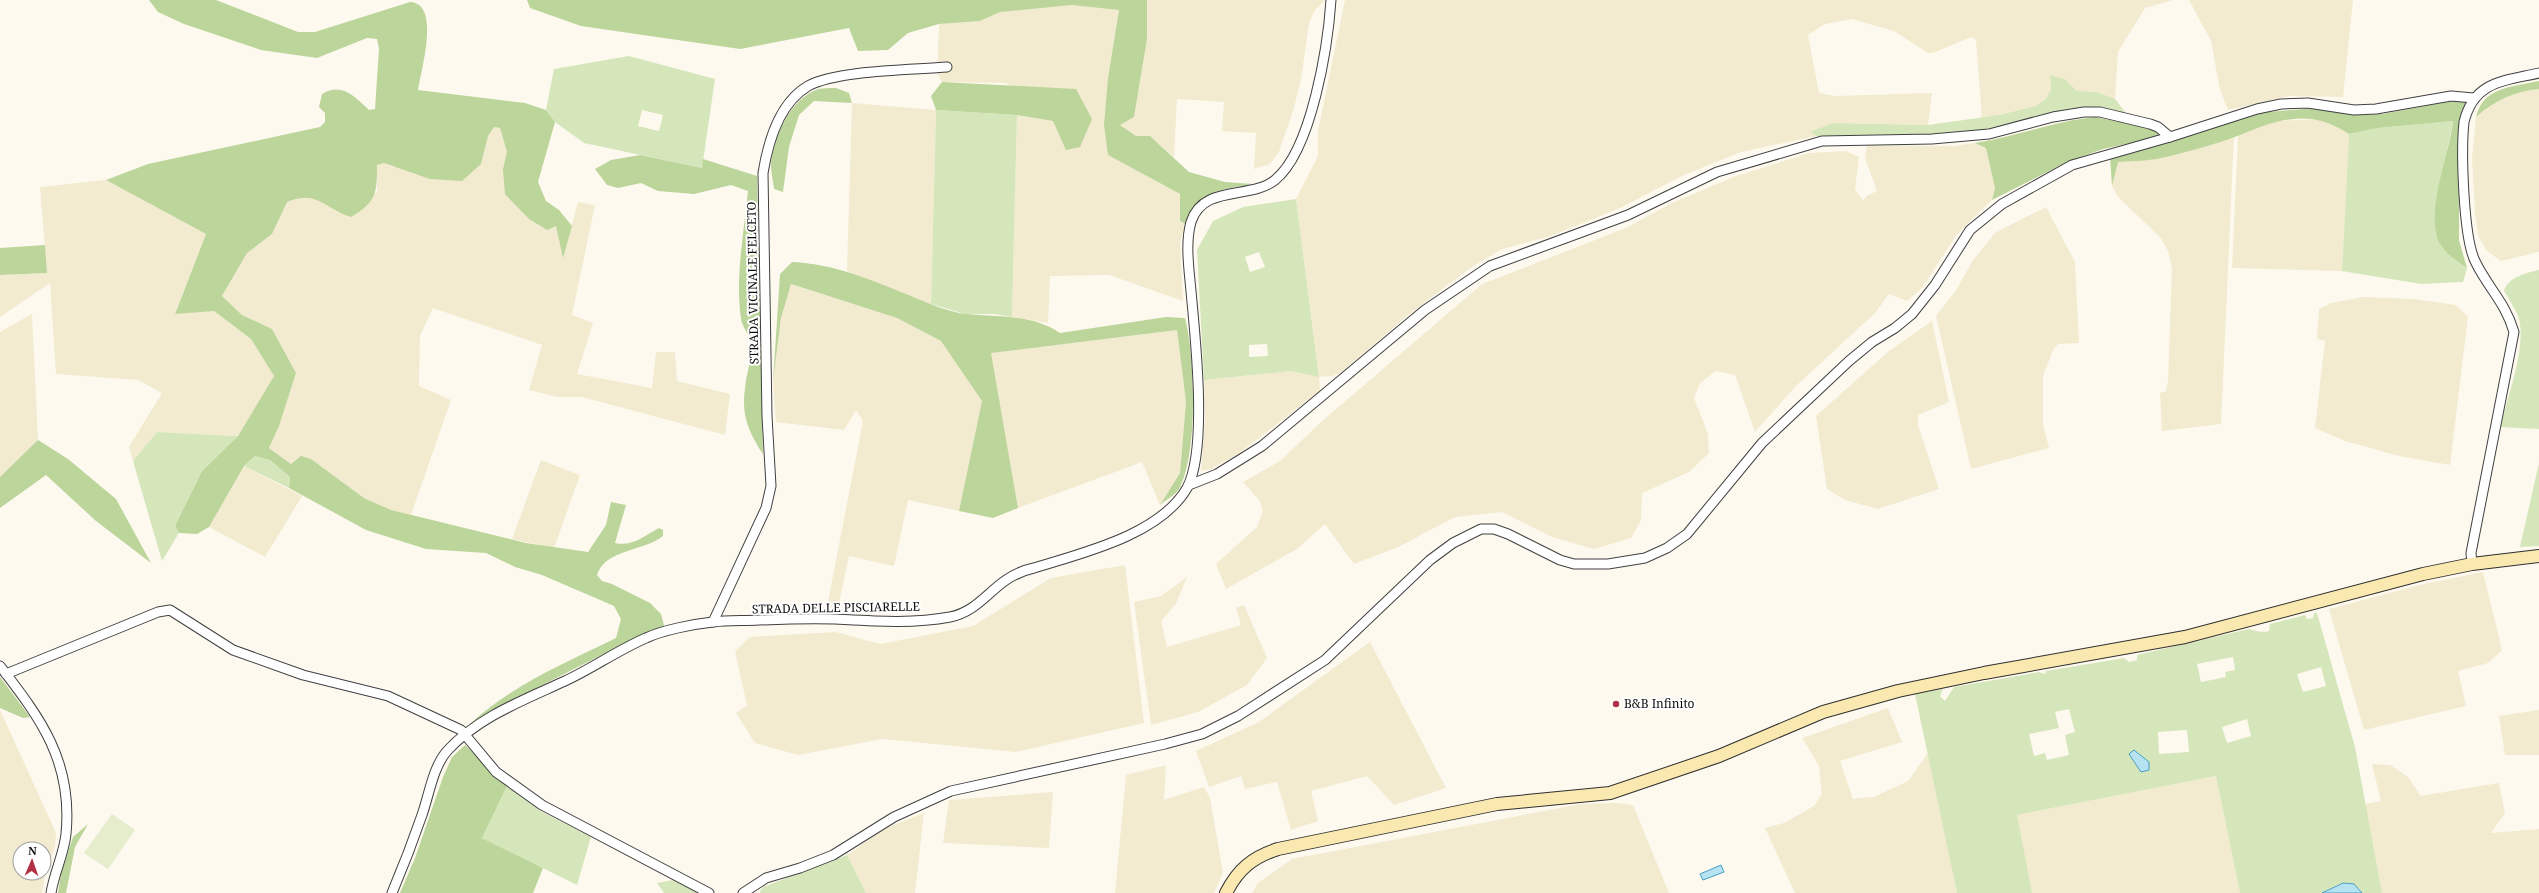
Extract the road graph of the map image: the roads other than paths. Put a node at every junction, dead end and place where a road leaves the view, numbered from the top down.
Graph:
1 (1331, 0) edge
2 (947, 67) dead end
3 (2539, 73) edge
4 (2474, 98) junction
5 (2170, 137) junction
6 (1189, 485) junction
7 (2539, 556) edge
8 (2472, 564) junction
9 (713, 622) junction
10 (0, 666) edge
11 (6, 674) junction
12 (467, 734) junction
13 (51, 893) edge
14 (392, 893) edge
15 (709, 893) edge
16 (743, 893) edge
17 (1226, 893) edge

1 - 6 street, STRADA DELLE PISCIARELLE
2 - 9 street, STRADA VICINALE FELCETO
3 - 4 street
4 - 5 street
4 - 8 street
5 - 6 street
5 - 16 street
6 - 9 street, STRADA DELLE PISCIARELLE
7 - 8 main road
8 - 17 main road
9 - 12 street, STRADA DELLE PISCIARELLE
10 - 11 street
11 - 12 street
11 - 13 street
12 - 14 street, STRADA DELLE PISCIARELLE
12 - 15 street

